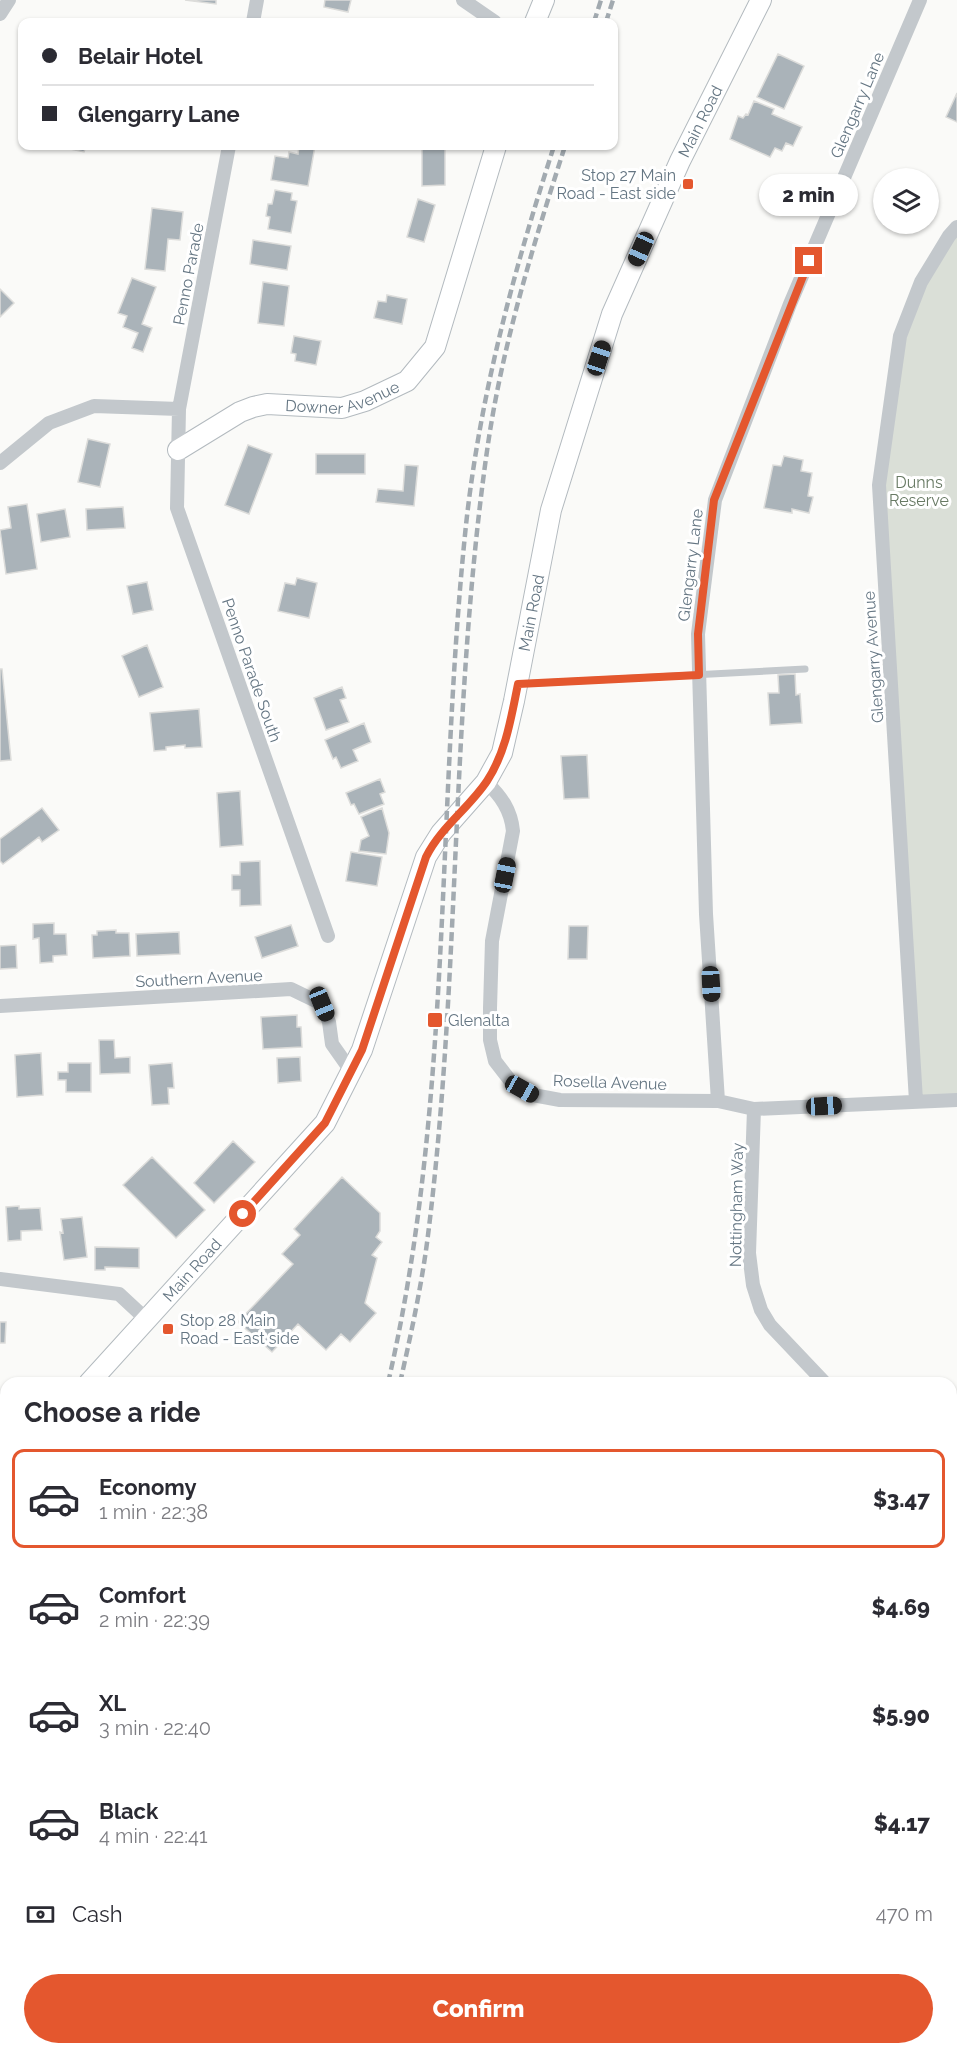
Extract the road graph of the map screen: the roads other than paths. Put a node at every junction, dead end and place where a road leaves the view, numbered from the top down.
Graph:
1 (9, 0) edge
2 (257, 0) edge
3 (463, 0) edge
4 (543, 0) edge
5 (761, 0) edge
6 (920, 0) edge
7 (0, 14) edge
8 (254, 18) edge
9 (489, 18) edge
10 (536, 18) edge
11 (228, 150) edge
12 (495, 150) edge
13 (957, 227) edge
14 (179, 409) junction
15 (178, 450) junction
16 (0, 463) edge
17 (806, 669) dead end
18 (699, 675) junction
19 (518, 684) junction
20 (486, 782) junction
21 (328, 936) dead end
22 (0, 1006) edge
23 (351, 1071) junction
24 (957, 1100) edge
25 (718, 1101) junction
26 (916, 1101) junction
27 (754, 1109) junction
28 (0, 1279) edge
29 (147, 1320) junction
30 (95, 1377) edge
31 (819, 1377) edge

1 - 7 street
2 - 8 street
3 - 9 street
4 - 10 main road
5 - 19 main road, Main Road
6 - 18 street, Glengarry Lane
11 - 14 street, Penno Parade
12 - 15 main road, Downer Avenue
13 - 26 street, Glengarry Avenue
14 - 15 street, Penno Parade South
14 - 16 street
15 - 21 street, Penno Parade South
17 - 18 lane
18 - 19 lane
18 - 25 street, Glengarry Lane
19 - 20 main road, Main Road
20 - 23 main road, Main Road
20 - 25 street, Rosella Avenue
22 - 23 street, Southern Avenue
23 - 29 main road, Main Road
24 - 26 street, Rosella Avenue
25 - 27 street, Rosella Avenue
26 - 27 street, Rosella Avenue
27 - 31 street, Nottingham Way
28 - 29 street
29 - 30 main road, Main Road

